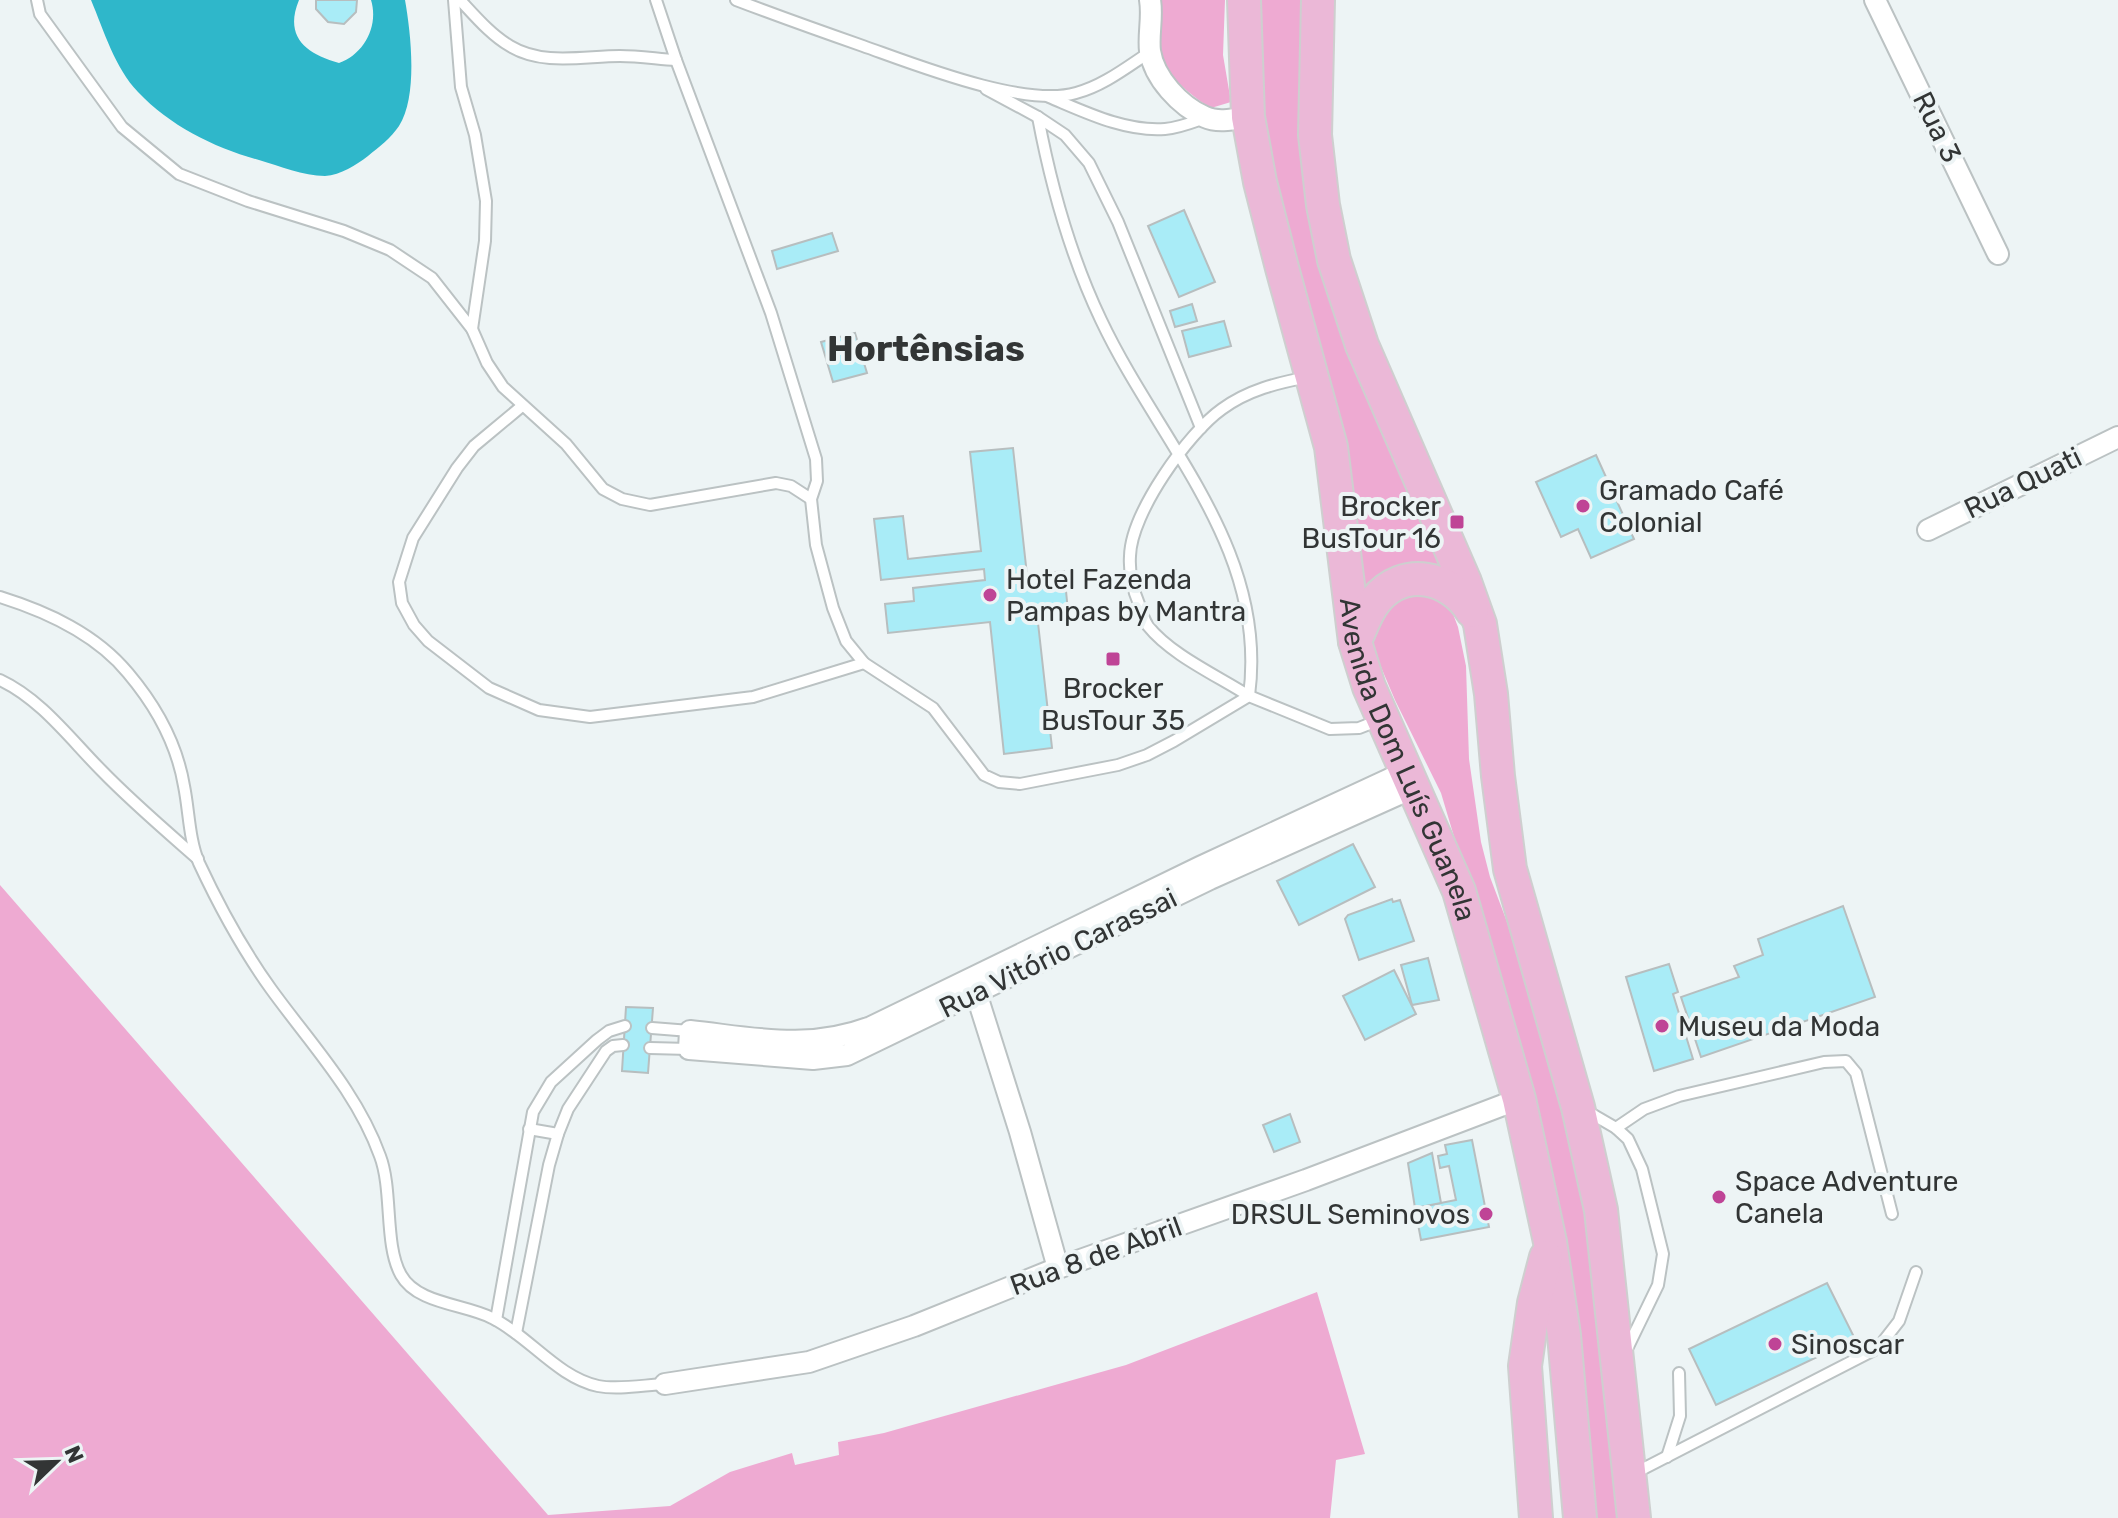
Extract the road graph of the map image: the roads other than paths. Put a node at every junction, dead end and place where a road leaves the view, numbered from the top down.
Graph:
1 (37, 0) edge
2 (457, 0) edge
3 (656, 0) edge
4 (736, 0) edge
5 (1150, 0) edge
6 (1244, 0) edge
7 (1318, 0) edge
8 (1875, 0) edge
9 (1150, 52) junction
10 (676, 60) junction
11 (977, 84) junction
12 (1047, 96) junction
13 (1038, 117) junction
14 (1248, 117) junction
15 (1206, 118) junction
16 (1998, 254) dead end
17 (472, 329) junction
18 (1314, 376) junction
19 (522, 406) junction
20 (1201, 428) junction
21 (2118, 437) edge
22 (1178, 454) junction
23 (811, 499) junction
24 (1928, 530) dead end
25 (0, 597) edge
26 (1480, 624) junction
27 (1355, 642) junction
28 (864, 663) junction
29 (0, 680) edge
30 (1249, 696) junction
31 (1383, 718) junction
32 (1411, 779) junction
33 (198, 859) junction
34 (974, 985) junction
35 (625, 1026) dead end
36 (652, 1028) dead end
37 (689, 1040) junction
38 (623, 1045) dead end
39 (650, 1048) dead end
40 (1519, 1099) junction
41 (1578, 1107) junction
42 (1616, 1128) junction
43 (529, 1129) junction
44 (558, 1134) junction
45 (1892, 1214) dead end
46 (1550, 1242) junction
47 (1058, 1268) junction
48 (1916, 1272) dead end
49 (496, 1320) junction
50 (516, 1333) junction
51 (1619, 1365) junction
52 (1679, 1373) dead end
53 (665, 1384) joint
54 (1667, 1457) junction
55 (1630, 1476) junction
56 (1536, 1518) edge
57 (1580, 1518) edge
58 (1634, 1518) edge

1 - 17 lane
2 - 10 lane
2 - 17 lane
3 - 10 lane
4 - 11 lane
5 - 9 street
6 - 14 main road, Avenida Dom Luís Guanela
7 - 26 main road, Avenida Dom Luís Guanela
8 - 16 street, Rua 3
9 - 12 lane
9 - 15 street
10 - 23 lane
11 - 12 lane
11 - 13 lane
12 - 15 lane
13 - 20 lane
13 - 22 lane
14 - 15 street
14 - 18 main road, Avenida Dom Luís Guanela
17 - 19 lane
18 - 20 lane
18 - 27 main road, Avenida Dom Luís Guanela
19 - 23 lane
19 - 28 lane
20 - 22 lane
21 - 24 street, Rua Quati
22 - 30 lane
22 - 30 lane
23 - 28 lane
25 - 33 lane
26 - 27 main road
26 - 41 main road, Avenida Dom Luís Guanela
27 - 31 main road, Avenida Dom Luís Guanela
28 - 30 lane
29 - 33 lane
30 - 31 lane
31 - 32 main road, Avenida Dom Luís Guanela
32 - 34 street, Rua Vitório Carassai
32 - 40 main road, Avenida Dom Luís Guanela
33 - 49 lane
34 - 37 street, Rua Vitório Carassai
34 - 47 street
35 - 43 lane
36 - 37 lane
37 - 39 lane
38 - 44 lane
40 - 46 main road, Avenida Dom Luís Guanela
40 - 47 street, Rua 8 de Abril
41 - 42 lane
41 - 51 main road, Avenida Dom Luís Guanela
42 - 45 lane
42 - 51 lane
43 - 44 lane
43 - 49 lane
44 - 50 lane
46 - 56 main road
46 - 57 main road, Avenida Dom Luís Guanela
47 - 53 street, Rua 8 de Abril
48 - 54 lane
49 - 50 lane
50 - 53 lane
51 - 55 main road, Avenida Dom Luís Guanela
52 - 54 lane
54 - 55 lane
55 - 58 main road, Avenida Dom Luís Guanela

